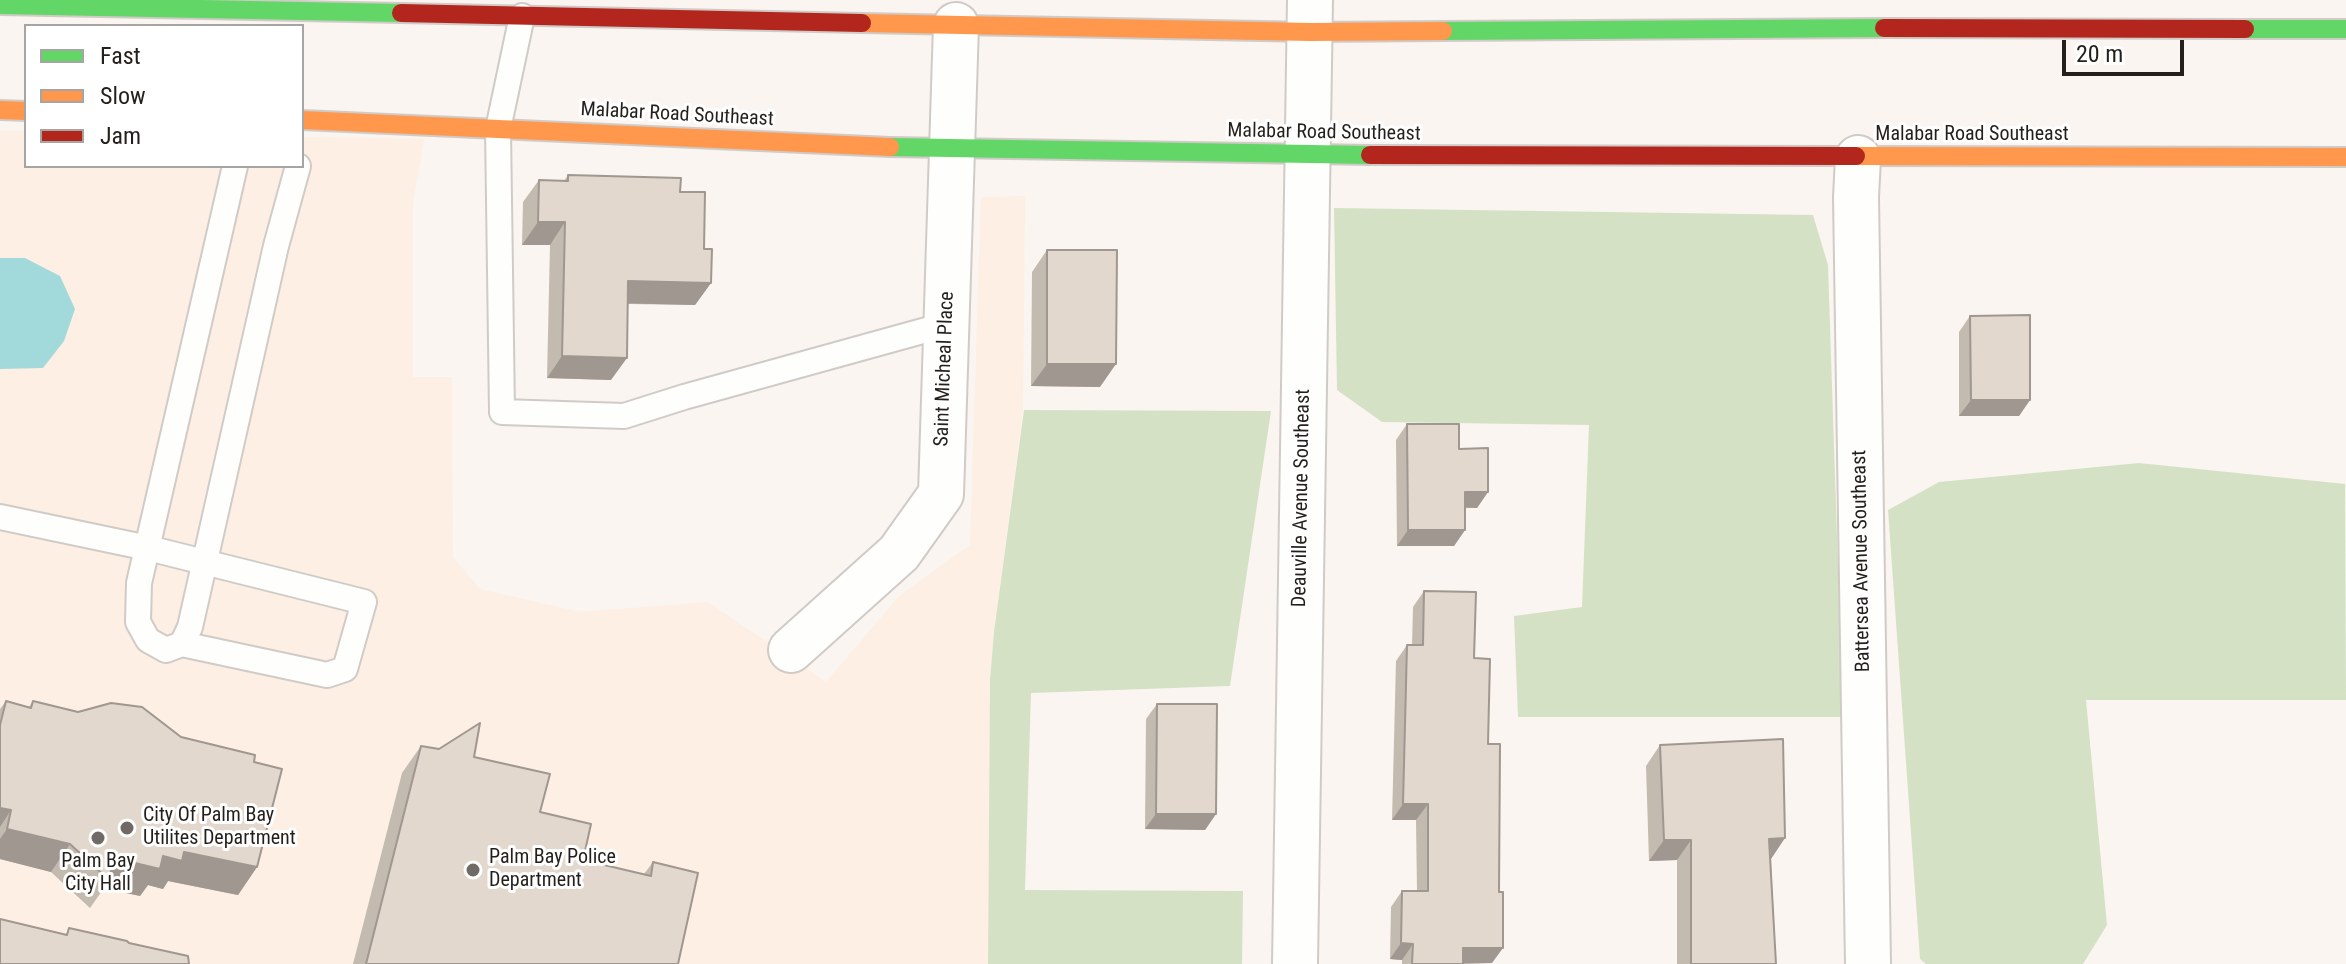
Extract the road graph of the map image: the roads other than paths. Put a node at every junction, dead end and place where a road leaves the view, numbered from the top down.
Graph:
1 (560, 0) edge
2 (0, 5) edge
3 (438, 7) edge
4 (1862, 14) edge
5 (522, 16) junction
6 (1310, 16) edge
7 (578, 17) junction
8 (974, 17) edge
9 (290, 21) edge
10 (2346, 29) edge
11 (0, 110) edge
12 (24, 111) edge
13 (304, 120) edge
14 (498, 129) junction
15 (951, 150) junction
16 (1307, 155) junction
17 (2346, 157) edge
18 (1858, 158) junction
19 (235, 168) edge
20 (297, 168) edge
21 (948, 324) junction
22 (0, 517) edge
23 (148, 548) junction
24 (205, 562) junction
25 (182, 644) junction
26 (791, 650) dead end
27 (1295, 964) edge
28 (1868, 964) edge

1 - 7 lane
2 - 9 main road
3 - 5 main road
3 - 9 main road
4 - 6 main road
4 - 10 main road
5 - 7 main road
5 - 14 lane
6 - 8 main road
6 - 16 street, Deauville Avenue Southeast
7 - 8 main road
8 - 15 street, Saint Micheal Place
11 - 12 main road
13 - 14 main road, Malabar Road Southeast
14 - 15 main road, Malabar Road Southeast
14 - 21 lane
15 - 16 main road, Malabar Road Southeast
15 - 21 street, Saint Micheal Place
16 - 18 main road, Malabar Road Southeast
16 - 27 street, Deauville Avenue Southeast
17 - 18 main road, Malabar Road Southeast
18 - 28 street, Battersea Avenue Southeast
19 - 23 lane
20 - 24 lane
21 - 26 street, Saint Micheal Place
22 - 23 lane
23 - 24 lane
23 - 25 lane
24 - 25 lane
24 - 25 lane

